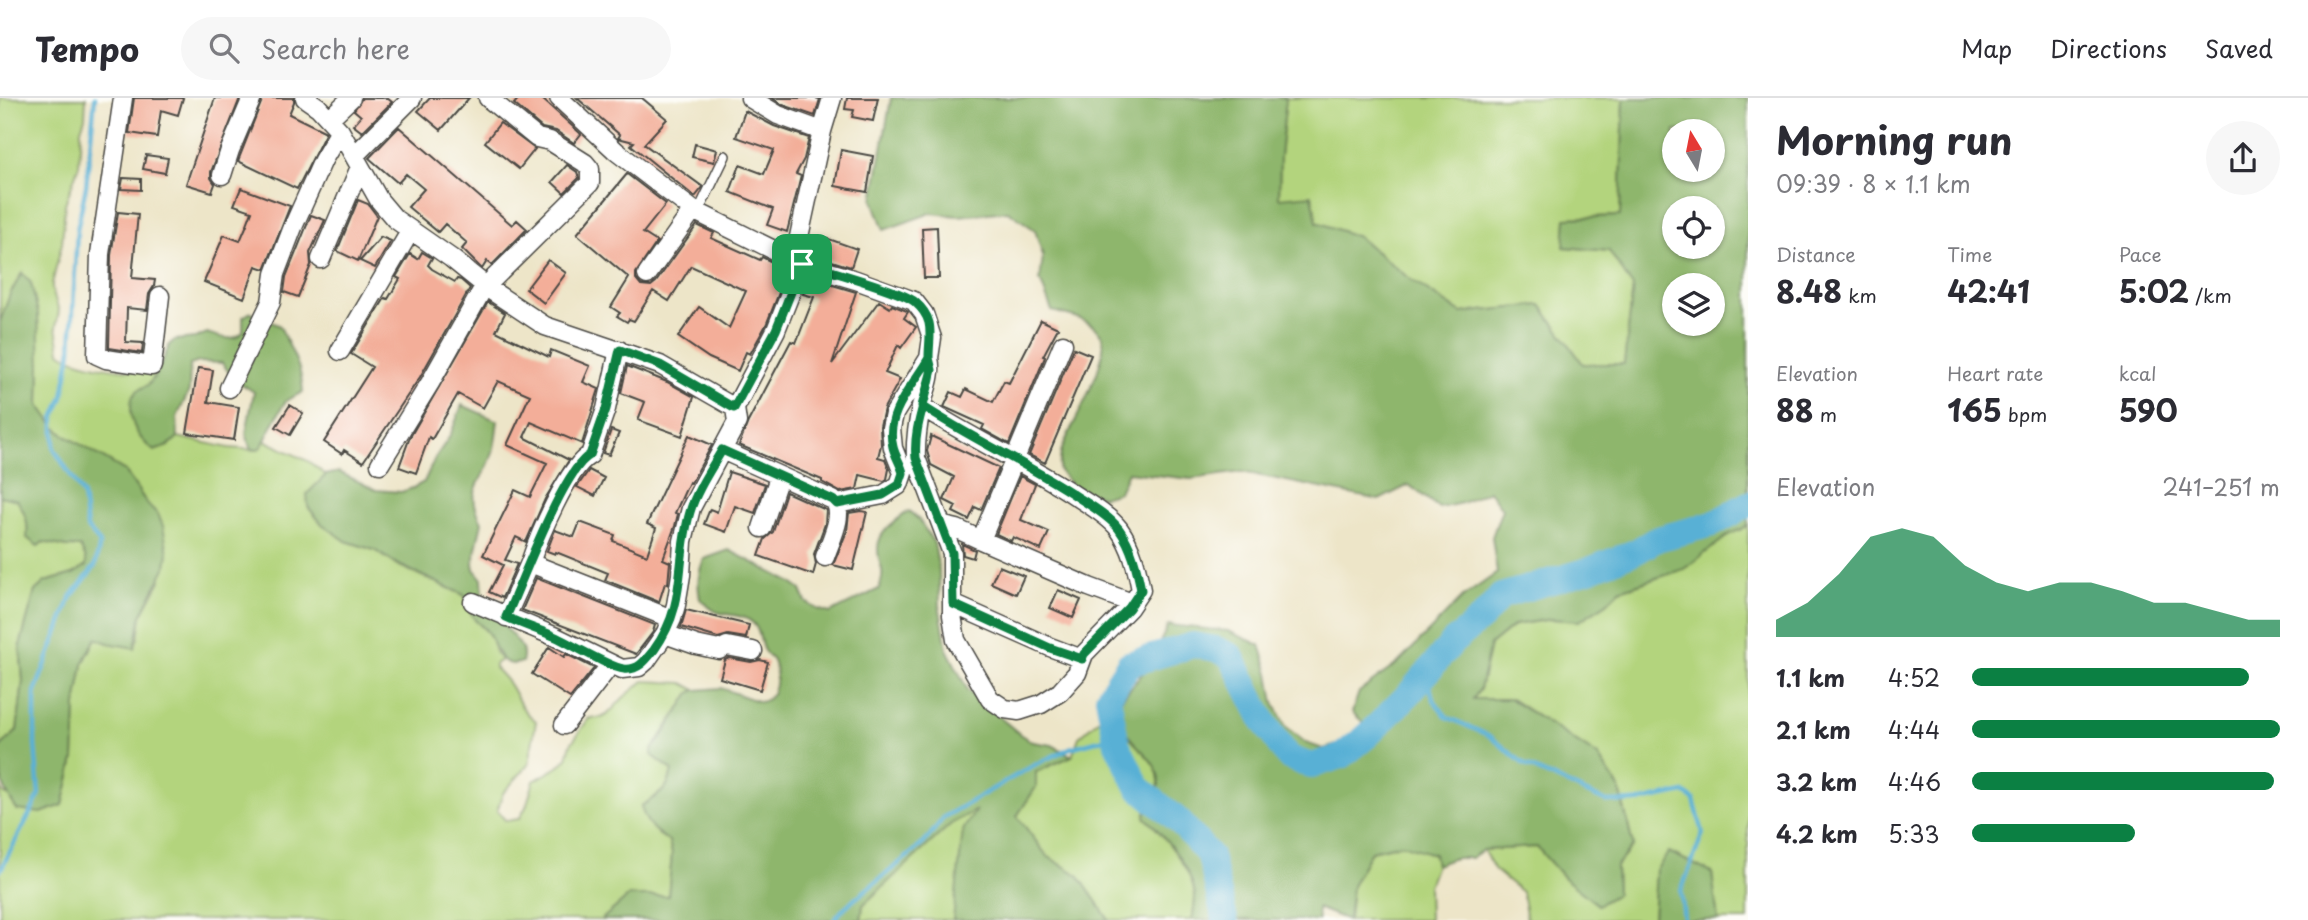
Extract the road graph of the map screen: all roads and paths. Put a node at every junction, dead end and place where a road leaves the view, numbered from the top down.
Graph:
1 (123, 98) edge
2 (252, 98) edge
3 (305, 98) edge
4 (351, 98) edge
5 (412, 98) edge
6 (488, 98) edge
7 (559, 98) edge
8 (750, 98) edge
9 (832, 98) edge
10 (335, 125) junction
11 (822, 131) junction
12 (725, 156) dead end
13 (358, 161) junction
14 (222, 175) dead end
15 (695, 211) junction
16 (411, 230) junction
17 (321, 258) dead end
18 (802, 264) junction
19 (647, 275) dead end
20 (485, 286) junction
21 (160, 296) dead end
22 (1063, 344) dead end
23 (620, 350) junction
24 (340, 351) dead end
25 (929, 358) junction
26 (229, 388) dead end
27 (922, 406) junction
28 (734, 408) junction
29 (722, 450) junction
30 (1014, 460) junction
31 (380, 464) dead end
32 (779, 477) junction
33 (837, 504) junction
34 (944, 526) junction
35 (762, 528) dead end
36 (981, 540) junction
37 (825, 557) dead end
38 (530, 564) junction
39 (473, 602) dead end
40 (1132, 603) junction
41 (953, 604) junction
42 (506, 617) junction
43 (668, 626) junction
44 (752, 651) dead end
45 (1082, 659) junction
46 (611, 664) junction
47 (565, 725) dead end

1 - 21 street
2 - 14 street
3 - 10 street
4 - 10 street
5 - 13 street
6 - 20 street
7 - 15 street
8 - 11 street
9 - 11 street
10 - 13 street
10 - 26 street
11 - 18 street
12 - 15 lane
13 - 16 street
13 - 17 street
15 - 18 street
15 - 19 street
16 - 20 street
16 - 24 street
18 - 25 street
18 - 28 street
20 - 23 street
20 - 31 street
22 - 30 street
23 - 28 street
23 - 38 street
25 - 27 street
25 - 33 street
27 - 30 street
27 - 34 street
28 - 29 street
29 - 32 street
29 - 43 street
30 - 36 street
30 - 40 street
32 - 33 street
32 - 35 street
33 - 37 street
34 - 36 street
34 - 41 street
36 - 40 street
38 - 42 street
38 - 43 street
39 - 42 street
40 - 45 street
41 - 45 street
41 - 45 street
42 - 46 street
43 - 44 street
43 - 46 street
46 - 47 street

